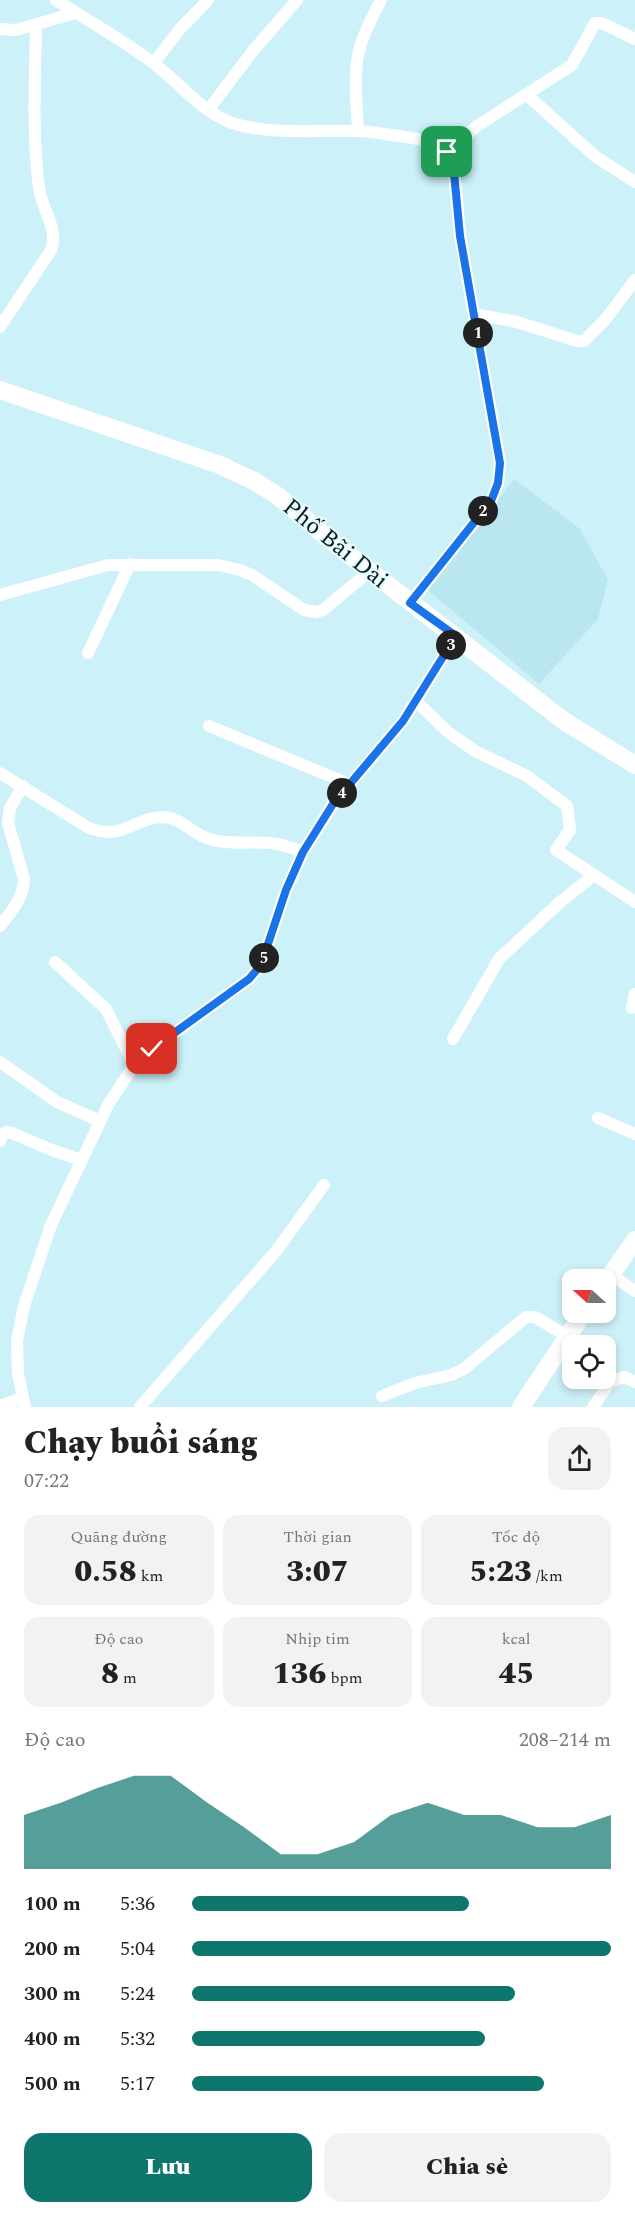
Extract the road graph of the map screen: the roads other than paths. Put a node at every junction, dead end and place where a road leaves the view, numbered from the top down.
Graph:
1 (56, 0) edge
2 (208, 0) edge
3 (297, 0) edge
4 (381, 0) edge
5 (75, 13) junction
6 (36, 26) junction
7 (0, 28) edge
8 (635, 39) edge
9 (154, 63) junction
10 (527, 95) junction
11 (209, 110) junction
12 (358, 131) junction
13 (447, 152) junction
14 (635, 182) edge
15 (635, 280) edge
16 (474, 314) junction
17 (0, 327) edge
18 (0, 390) edge
19 (130, 564) junction
20 (370, 571) junction
21 (0, 595) edge
22 (410, 603) junction
23 (456, 636) junction
24 (88, 654) dead end
25 (417, 702) junction
26 (209, 726) dead end
27 (635, 765) edge
28 (0, 773) edge
29 (349, 784) junction
30 (23, 786) junction
31 (303, 852) junction
32 (594, 874) junction
33 (635, 902) edge
34 (0, 926) edge
35 (55, 962) dead end
36 (635, 994) edge
37 (632, 1008) dead end
38 (453, 1039) dead end
39 (0, 1062) edge
40 (134, 1065) junction
41 (598, 1118) dead end
42 (100, 1121) junction
43 (635, 1134) edge
44 (0, 1141) edge
45 (81, 1160) junction
46 (324, 1185) dead end
47 (635, 1240) edge
48 (614, 1269) edge
49 (616, 1282) edge
50 (635, 1291) edge
51 (565, 1335) edge
52 (562, 1344) edge
53 (635, 1382) edge
54 (382, 1396) dead end
55 (24, 1402) edge
56 (0, 1406) edge
57 (140, 1407) edge
58 (521, 1407) edge
59 (593, 1407) edge

1 - 5 street
2 - 9 street
3 - 11 street
4 - 12 street
5 - 6 street
5 - 9 street
6 - 7 street
6 - 17 street
8 - 10 street
9 - 11 street
10 - 13 street
10 - 14 street
11 - 12 street
12 - 13 street
13 - 16 street
15 - 16 street
16 - 22 street
18 - 20 street, Phố Bãi Dài
19 - 20 street
19 - 21 street
19 - 24 street
20 - 22 street, Phố Bãi Dài
22 - 23 street, Phố Bãi Dài
23 - 25 street
23 - 27 street, Phố Bãi Dài
25 - 29 street
25 - 32 street
26 - 29 street
28 - 30 street
29 - 31 street
30 - 31 street
30 - 34 street
31 - 40 street
32 - 33 street
32 - 38 street
35 - 40 street
36 - 37 street
39 - 42 street
40 - 42 street
41 - 43 street
42 - 45 street
44 - 45 street
45 - 55 street
46 - 57 street
47 - 48 street
49 - 50 street
51 - 54 street
52 - 58 street
53 - 59 street
55 - 56 street

